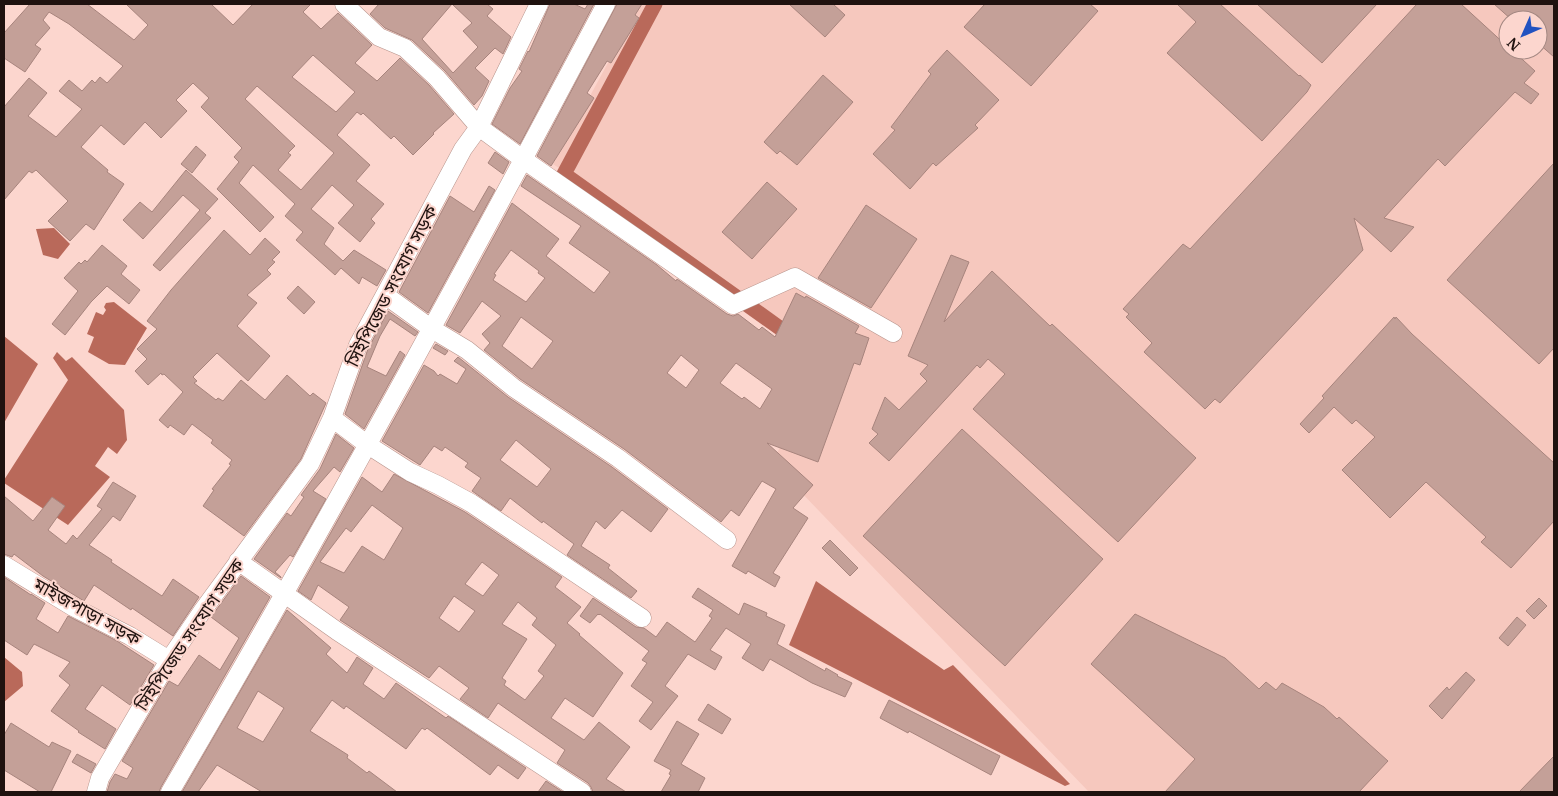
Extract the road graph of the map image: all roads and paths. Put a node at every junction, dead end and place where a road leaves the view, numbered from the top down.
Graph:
1 (344, 4) edge
2 (539, 4) edge
3 (606, 4) edge
4 (479, 127) junction
5 (524, 160) junction
6 (384, 295) junction
7 (432, 329) junction
8 (894, 333) dead end
9 (332, 418) junction
10 (368, 445) junction
11 (726, 540) dead end
12 (238, 561) junction
13 (4, 565) edge
14 (284, 595) junction
15 (642, 618) dead end
16 (169, 660) junction
17 (96, 792) edge
18 (170, 792) edge
19 (582, 792) edge

1 - 4 street
2 - 4 street, সিইপিজেড সংযোগ সড়ক
3 - 5 street
4 - 5 street
4 - 6 street, সিইপিজেড সংযোগ সড়ক
5 - 7 street
5 - 8 street
6 - 7 street
6 - 9 street, সিইপিজেড সংযোগ সড়ক
7 - 10 street
7 - 11 street
9 - 10 street
9 - 12 street, সিইপিজেড সংযোগ সড়ক
10 - 14 street
10 - 15 street
12 - 14 street
12 - 16 street, সিইপিজেড সংযোগ সড়ক
13 - 16 street, মাইজপাড়া সড়ক
14 - 18 street
14 - 19 street
16 - 17 street, সিইপিজেড সংযোগ সড়ক

